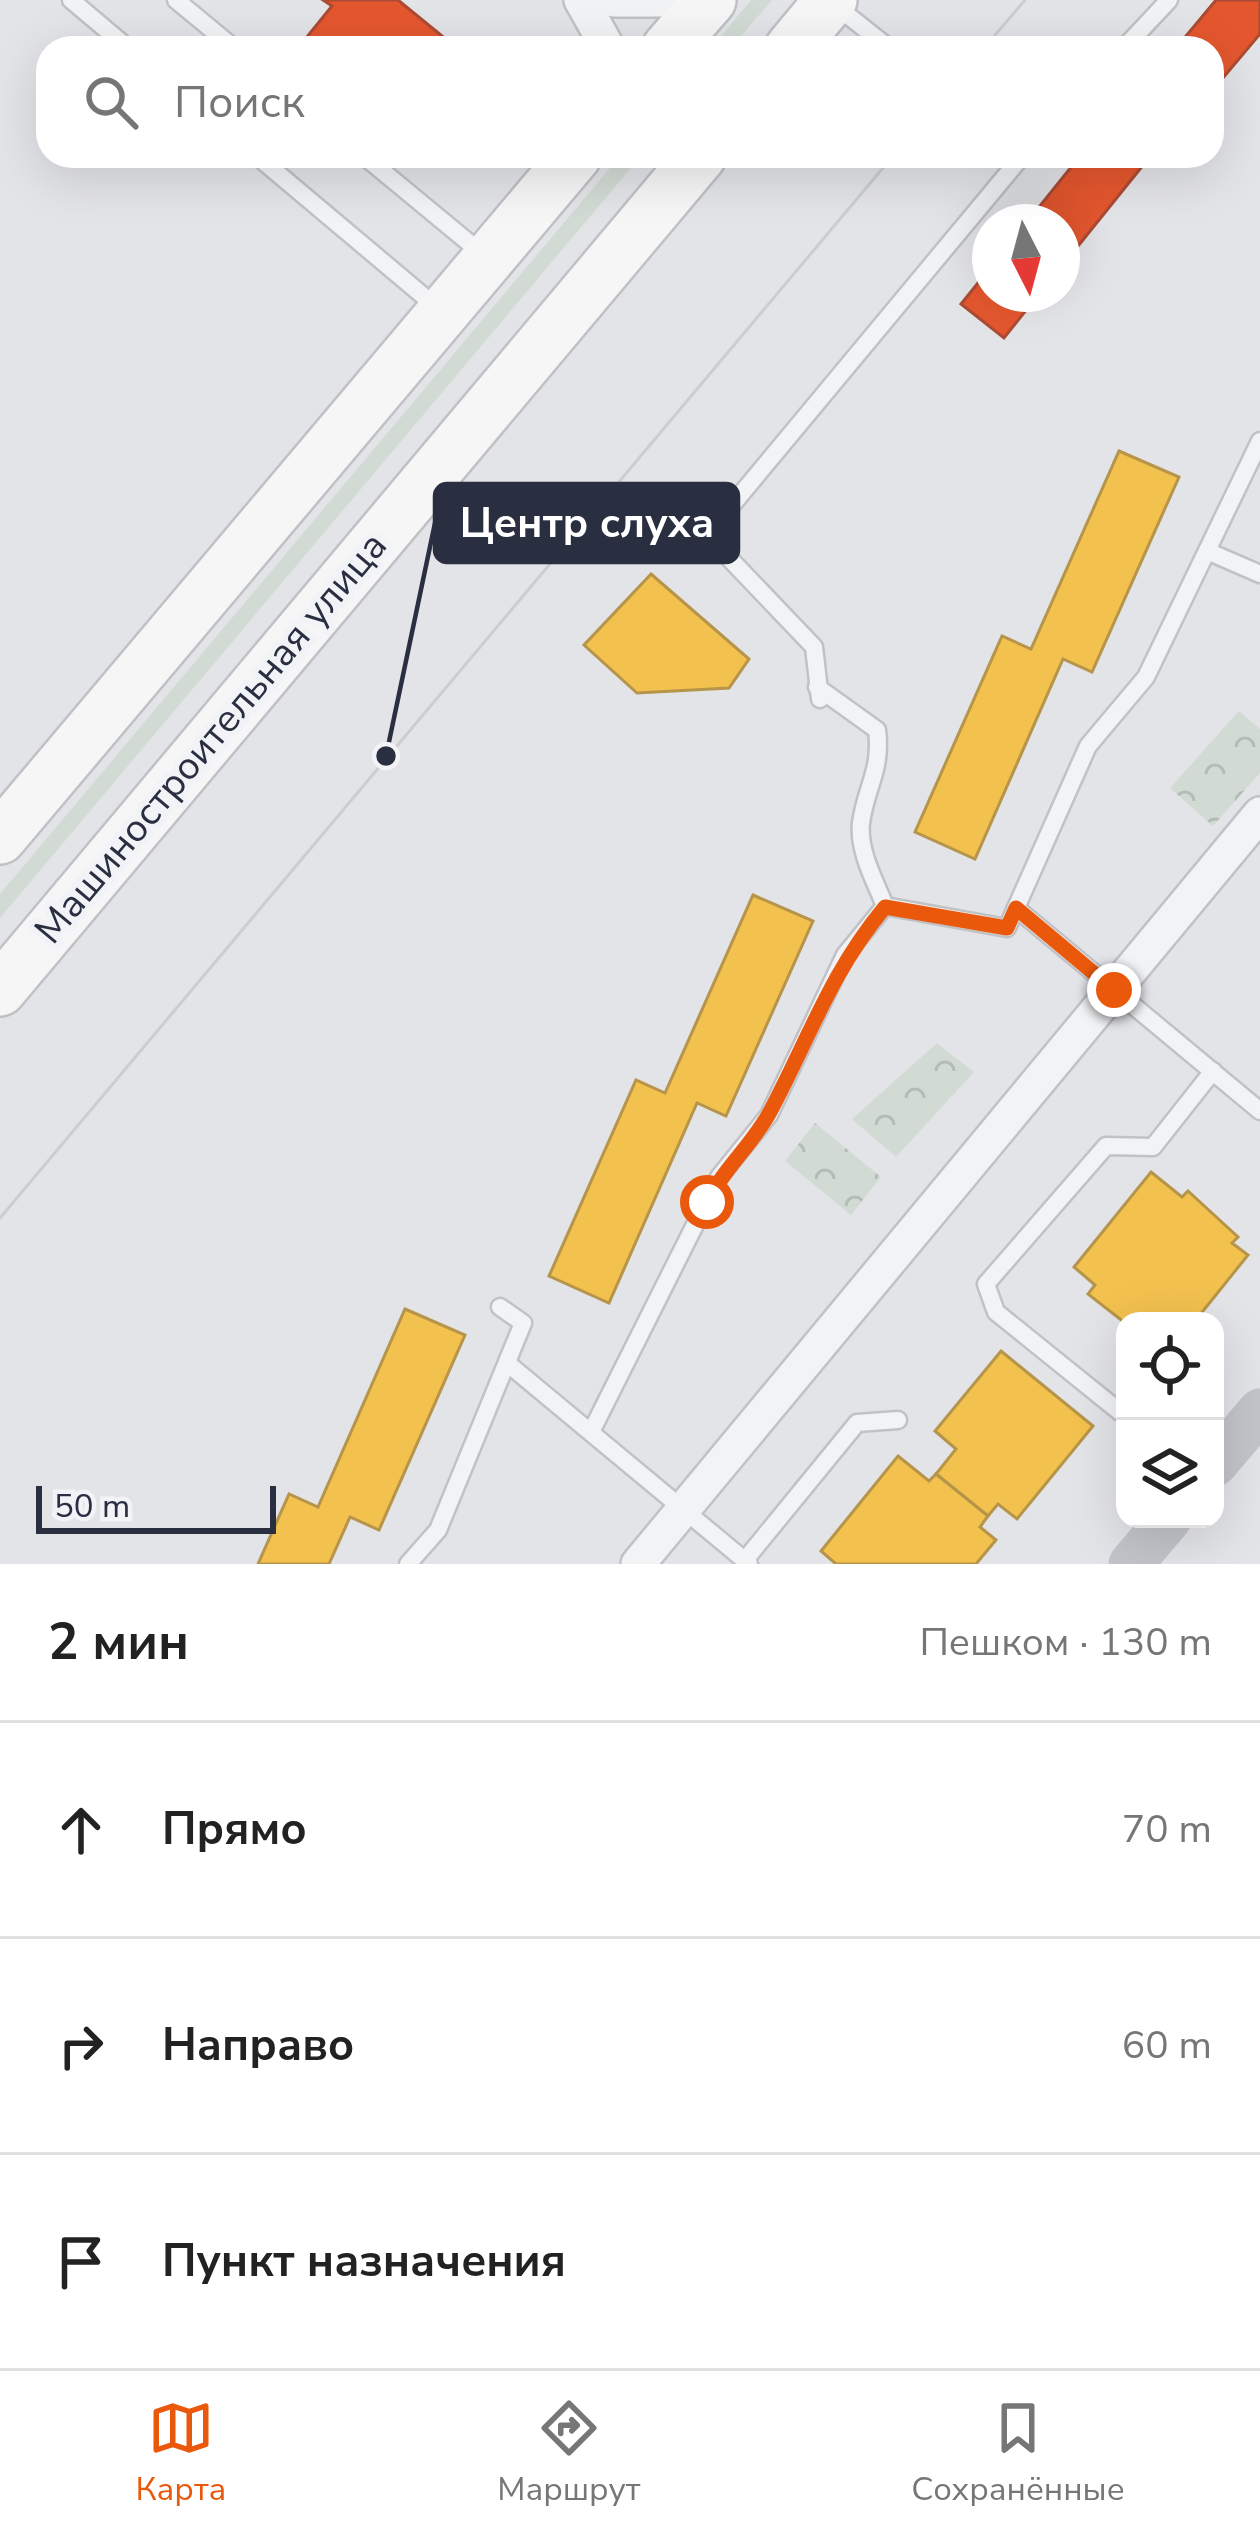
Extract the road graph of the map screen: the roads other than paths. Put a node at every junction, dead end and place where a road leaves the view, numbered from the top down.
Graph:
1 (71, 0) edge
2 (176, 0) edge
3 (581, 0) edge
4 (614, 0) edge
5 (664, 0) edge
6 (710, 0) edge
7 (1169, 0) edge
8 (831, 1) edge
9 (114, 36) edge
10 (220, 36) edge
11 (601, 36) edge
12 (678, 36) edge
13 (801, 36) edge
14 (874, 36) edge
15 (1135, 36) edge
16 (270, 168) edge
17 (379, 168) edge
18 (564, 168) edge
19 (690, 168) edge
20 (1009, 168) edge
21 (485, 256) junction
22 (440, 311) junction
23 (1260, 441) edge
24 (1207, 551) junction
25 (1260, 574) edge
26 (1260, 814) edge
27 (0, 838) edge
28 (885, 907) junction
29 (1016, 908) junction
30 (0, 990) edge
31 (1114, 990) junction
32 (1213, 1072) junction
33 (1260, 1111) edge
34 (500, 1307) dead end
35 (507, 1363) junction
36 (1116, 1409) edge
37 (1260, 1411) edge
38 (898, 1420) dead end
39 (591, 1432) junction
40 (1224, 1453) edge
41 (683, 1509) junction
42 (1161, 1528) edge
43 (747, 1562) edge
44 (408, 1564) edge
45 (638, 1564) edge
46 (1131, 1564) edge

1 - 9 lane
2 - 10 lane
3 - 11 street
4 - 5 street
6 - 12 main road
7 - 15 lane
8 - 13 main road
8 - 14 lane
16 - 22 lane
17 - 21 lane
18 - 21 main road
19 - 30 main road, Машиностроительная улица
20 - 28 lane
21 - 22 main road
22 - 27 main road
23 - 24 lane
24 - 25 lane
24 - 29 lane
26 - 31 street
28 - 29 lane
28 - 39 lane
29 - 31 lane
31 - 32 lane
31 - 41 street
32 - 33 lane
32 - 36 lane
34 - 35 lane
35 - 39 lane
35 - 44 lane
37 - 40 street
38 - 43 lane
39 - 41 lane
41 - 43 lane
41 - 45 street
42 - 46 street

